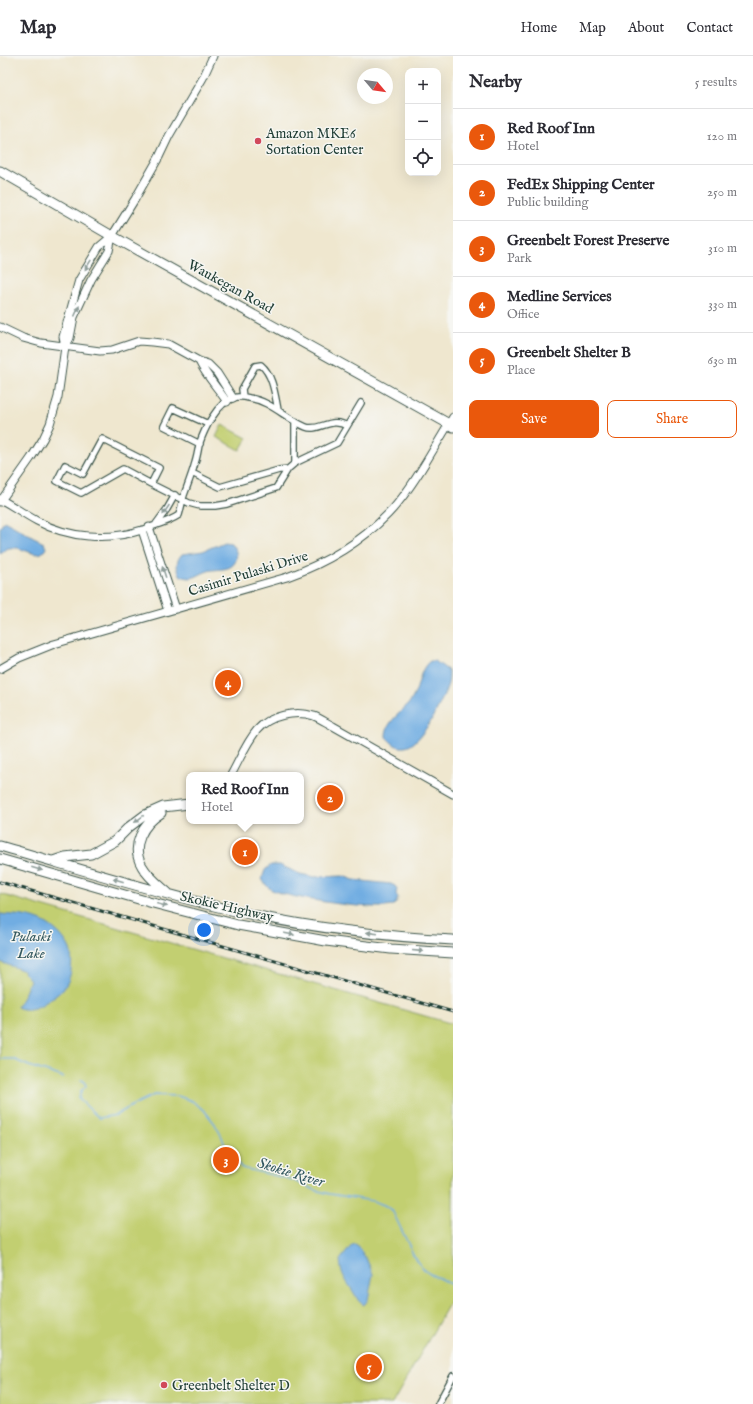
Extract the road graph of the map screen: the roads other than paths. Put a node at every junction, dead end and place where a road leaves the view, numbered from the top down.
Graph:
1 (213, 56) edge
2 (0, 171) edge
3 (112, 236) junction
4 (0, 327) edge
5 (65, 347) junction
6 (199, 361) junction
7 (213, 370) junction
8 (207, 375) junction
9 (243, 397) junction
10 (233, 398) junction
11 (227, 402) junction
12 (361, 403) dead end
13 (278, 410) junction
14 (295, 421) junction
15 (452, 423) edge
16 (208, 424) junction
17 (347, 426) junction
18 (200, 444) junction
19 (295, 463) junction
20 (288, 469) junction
21 (192, 473) junction
22 (151, 484) junction
23 (174, 495) junction
24 (183, 499) junction
25 (1, 500) edge
26 (152, 526) junction
27 (142, 530) junction
28 (176, 609) junction
29 (168, 611) junction
30 (0, 669) edge
31 (232, 772) edge
32 (453, 794) edge
33 (186, 804) edge
34 (186, 805) edge
35 (0, 846) edge
36 (0, 859) edge
37 (52, 861) junction
38 (169, 894) junction
39 (453, 940) edge
40 (452, 953) edge
41 (453, 1376) edge
42 (438, 1404) edge

1 - 3 street
2 - 3 main road, Waukegan Road
5 -> 3 street
3 -> 5 street
3 - 15 main road, Waukegan Road
4 - 5 street
5 - 6 street
5 - 25 street
6 - 7 street
6 - 8 street
7 - 8 street
7 - 10 street
8 - 11 street
9 - 10 street
9 - 13 street
9 - 13 street
10 - 11 street
11 - 16 street
12 - 17 street
13 - 14 street
14 - 17 street
14 - 19 street
15 - 28 street, Casimir Pulaski Drive
16 - 18 street
16 - 18 street
17 - 19 street
18 - 21 street
19 - 20 street
20 - 21 street
20 - 24 street
21 - 24 street
22 - 22 street
22 - 23 street
23 - 24 street
23 -> 26 street
24 - 26 street
25 - 27 street
26 - 27 street
28 -> 26 street
27 - 29 street
28 - 29 street, Casimir Pulaski Drive
29 - 30 street, Casimir Pulaski Drive
31 - 32 street
33 -> 37 main road
34 - 38 main road
35 - 37 main road, Skokie Highway
36 -> 40 main road, Skokie Highway
38 -> 37 main road, Skokie Highway
39 -> 38 main road, Skokie Highway
41 - 42 street

